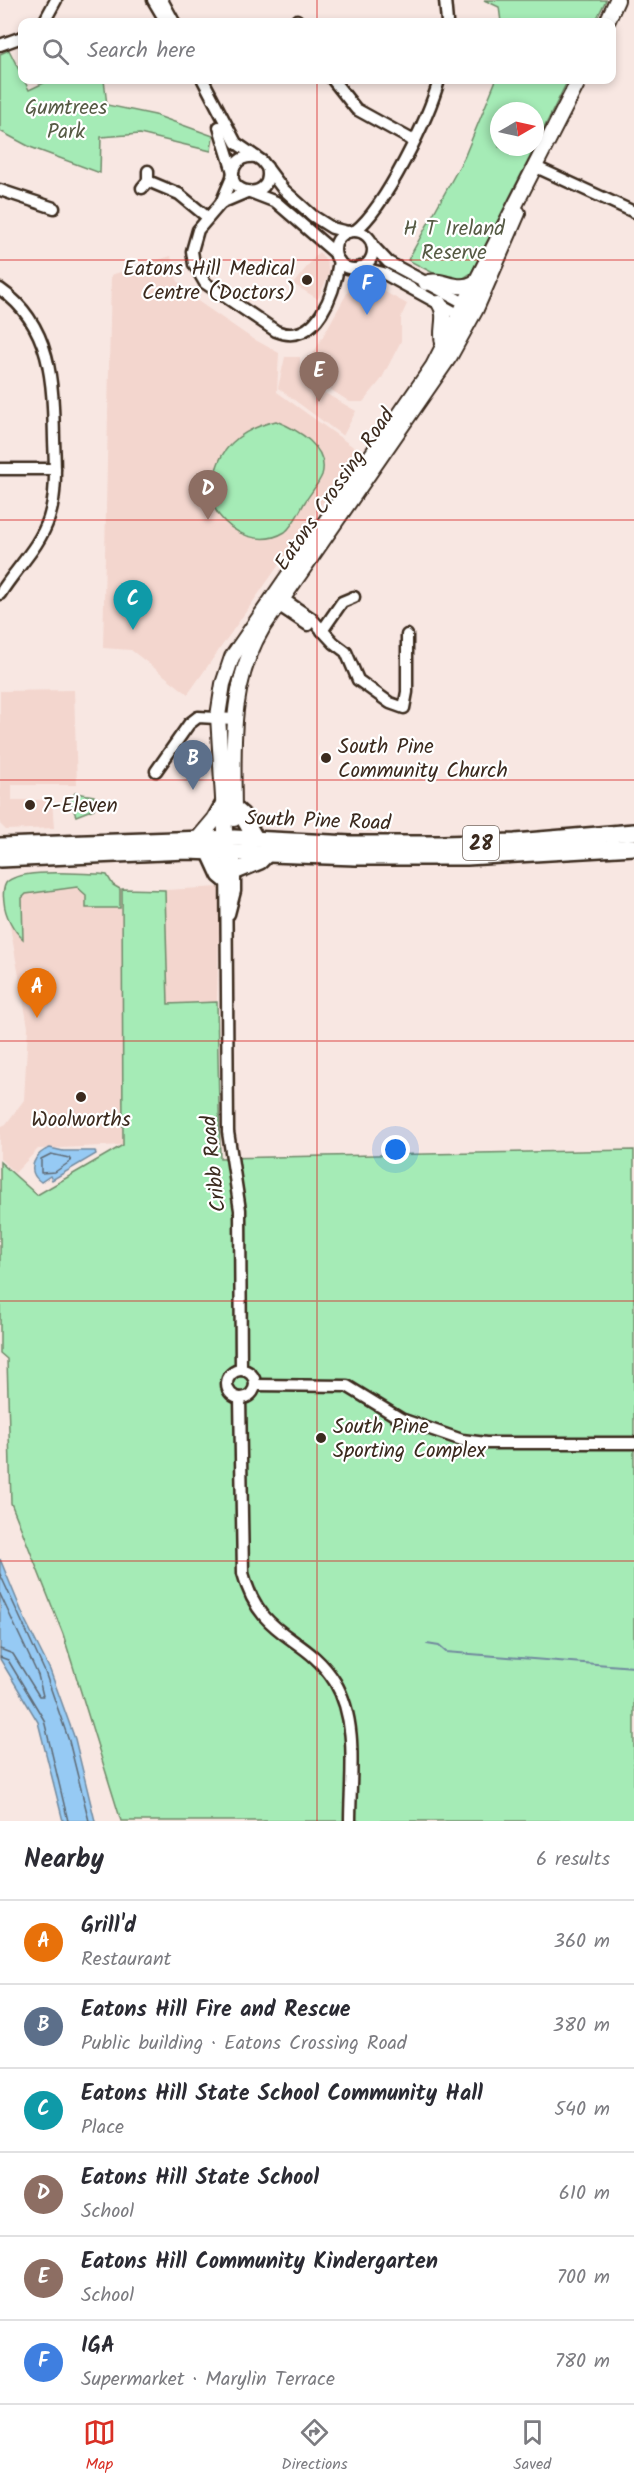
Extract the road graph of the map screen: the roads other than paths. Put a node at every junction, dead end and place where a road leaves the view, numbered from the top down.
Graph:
1 (56, 0) edge
2 (153, 0) edge
3 (162, 0) edge
4 (445, 0) edge
5 (617, 0) edge
6 (46, 18) edge
7 (164, 18) edge
8 (172, 18) edge
9 (447, 18) edge
10 (608, 18) edge
11 (18, 38) edge
12 (0, 45) edge
13 (199, 84) edge
14 (205, 84) edge
15 (336, 84) edge
16 (439, 84) edge
17 (577, 84) edge
18 (414, 141) junction
19 (256, 157) junction
20 (267, 167) junction
21 (536, 167) junction
22 (233, 174) junction
23 (146, 180) dead end
24 (0, 190) edge
25 (248, 192) junction
26 (221, 203) junction
27 (54, 208) dead end
28 (634, 212) edge
29 (374, 213) junction
30 (207, 217) junction
31 (351, 231) junction
32 (371, 242) junction
33 (337, 257) junction
34 (357, 268) junction
35 (426, 283) junction
36 (474, 283) junction
37 (334, 288) junction
38 (0, 289) edge
39 (439, 303) junction
40 (467, 312) junction
41 (444, 345) junction
42 (0, 469) edge
43 (55, 469) junction
44 (1, 590) edge
45 (354, 597) dead end
46 (281, 602) junction
47 (322, 632) junction
48 (407, 635) dead end
49 (218, 716) junction
50 (234, 719) junction
51 (156, 771) dead end
52 (229, 805) junction
53 (634, 832) edge
54 (199, 838) junction
55 (255, 838) junction
56 (230, 845) junction
57 (0, 846) edge
58 (634, 847) edge
59 (209, 851) junction
60 (269, 852) junction
61 (0, 859) edge
62 (231, 876) junction
63 (241, 1370) junction
64 (255, 1385) junction
65 (240, 1398) junction
66 (634, 1443) edge
67 (350, 1821) edge

1 - 6 street
2 - 7 street
3 - 8 street
4 - 9 street
5 - 10 main road
11 - 12 street
13 - 22 street
14 - 19 street
15 - 18 street
16 - 18 street
17 - 21 main road, Eatons Crossing Road
18 - 29 street
19 - 20 street
19 - 22 street
20 - 25 street
20 - 31 street
21 - 28 street
21 - 36 main road, Eatons Crossing Road
21 - 40 main road, Eatons Crossing Road
22 - 25 street
22 - 26 street
23 - 30 street
24 - 27 street
25 - 26 street
25 - 33 street
26 - 30 street
29 - 31 street
29 - 32 street
30 - 37 street
31 - 32 street
31 - 33 street
32 - 34 street
32 - 35 street
33 - 34 street
33 - 37 street
34 - 37 street
34 - 39 street
35 - 36 main road
35 - 40 street
36 - 40 main road, Eatons Crossing Road
38 - 43 street
39 - 40 street
39 - 41 main road
40 - 41 main road, Eatons Crossing Road
40 - 46 main road, Eatons Crossing Road
41 - 49 main road, Eatons Crossing Road
42 - 43 street
43 - 44 street
45 - 47 street
46 - 47 street
46 - 50 main road, Eatons Crossing Road
47 - 48 street
49 - 50 street
49 - 51 street
49 - 52 main road, Eatons Crossing Road
50 - 52 main road, Eatons Crossing Road
52 - 54 highway
52 - 55 highway
52 - 56 main road, Eatons Crossing Road
53 - 55 highway, South Pine Road / 28
54 - 56 highway, South Pine Road / 28
54 - 57 highway, South Pine Road / 28
55 - 56 highway, South Pine Road / 28
56 - 59 highway, South Pine Road / 28
56 - 60 highway, South Pine Road / 28
56 - 62 street, Cribb Road
58 - 60 highway, South Pine Road / 28
59 - 61 highway, South Pine Road / 28
59 - 62 highway
60 - 62 highway
62 - 63 street, Cribb Road
63 - 64 street
63 - 65 street
64 - 65 street
64 - 66 street
65 - 67 street

